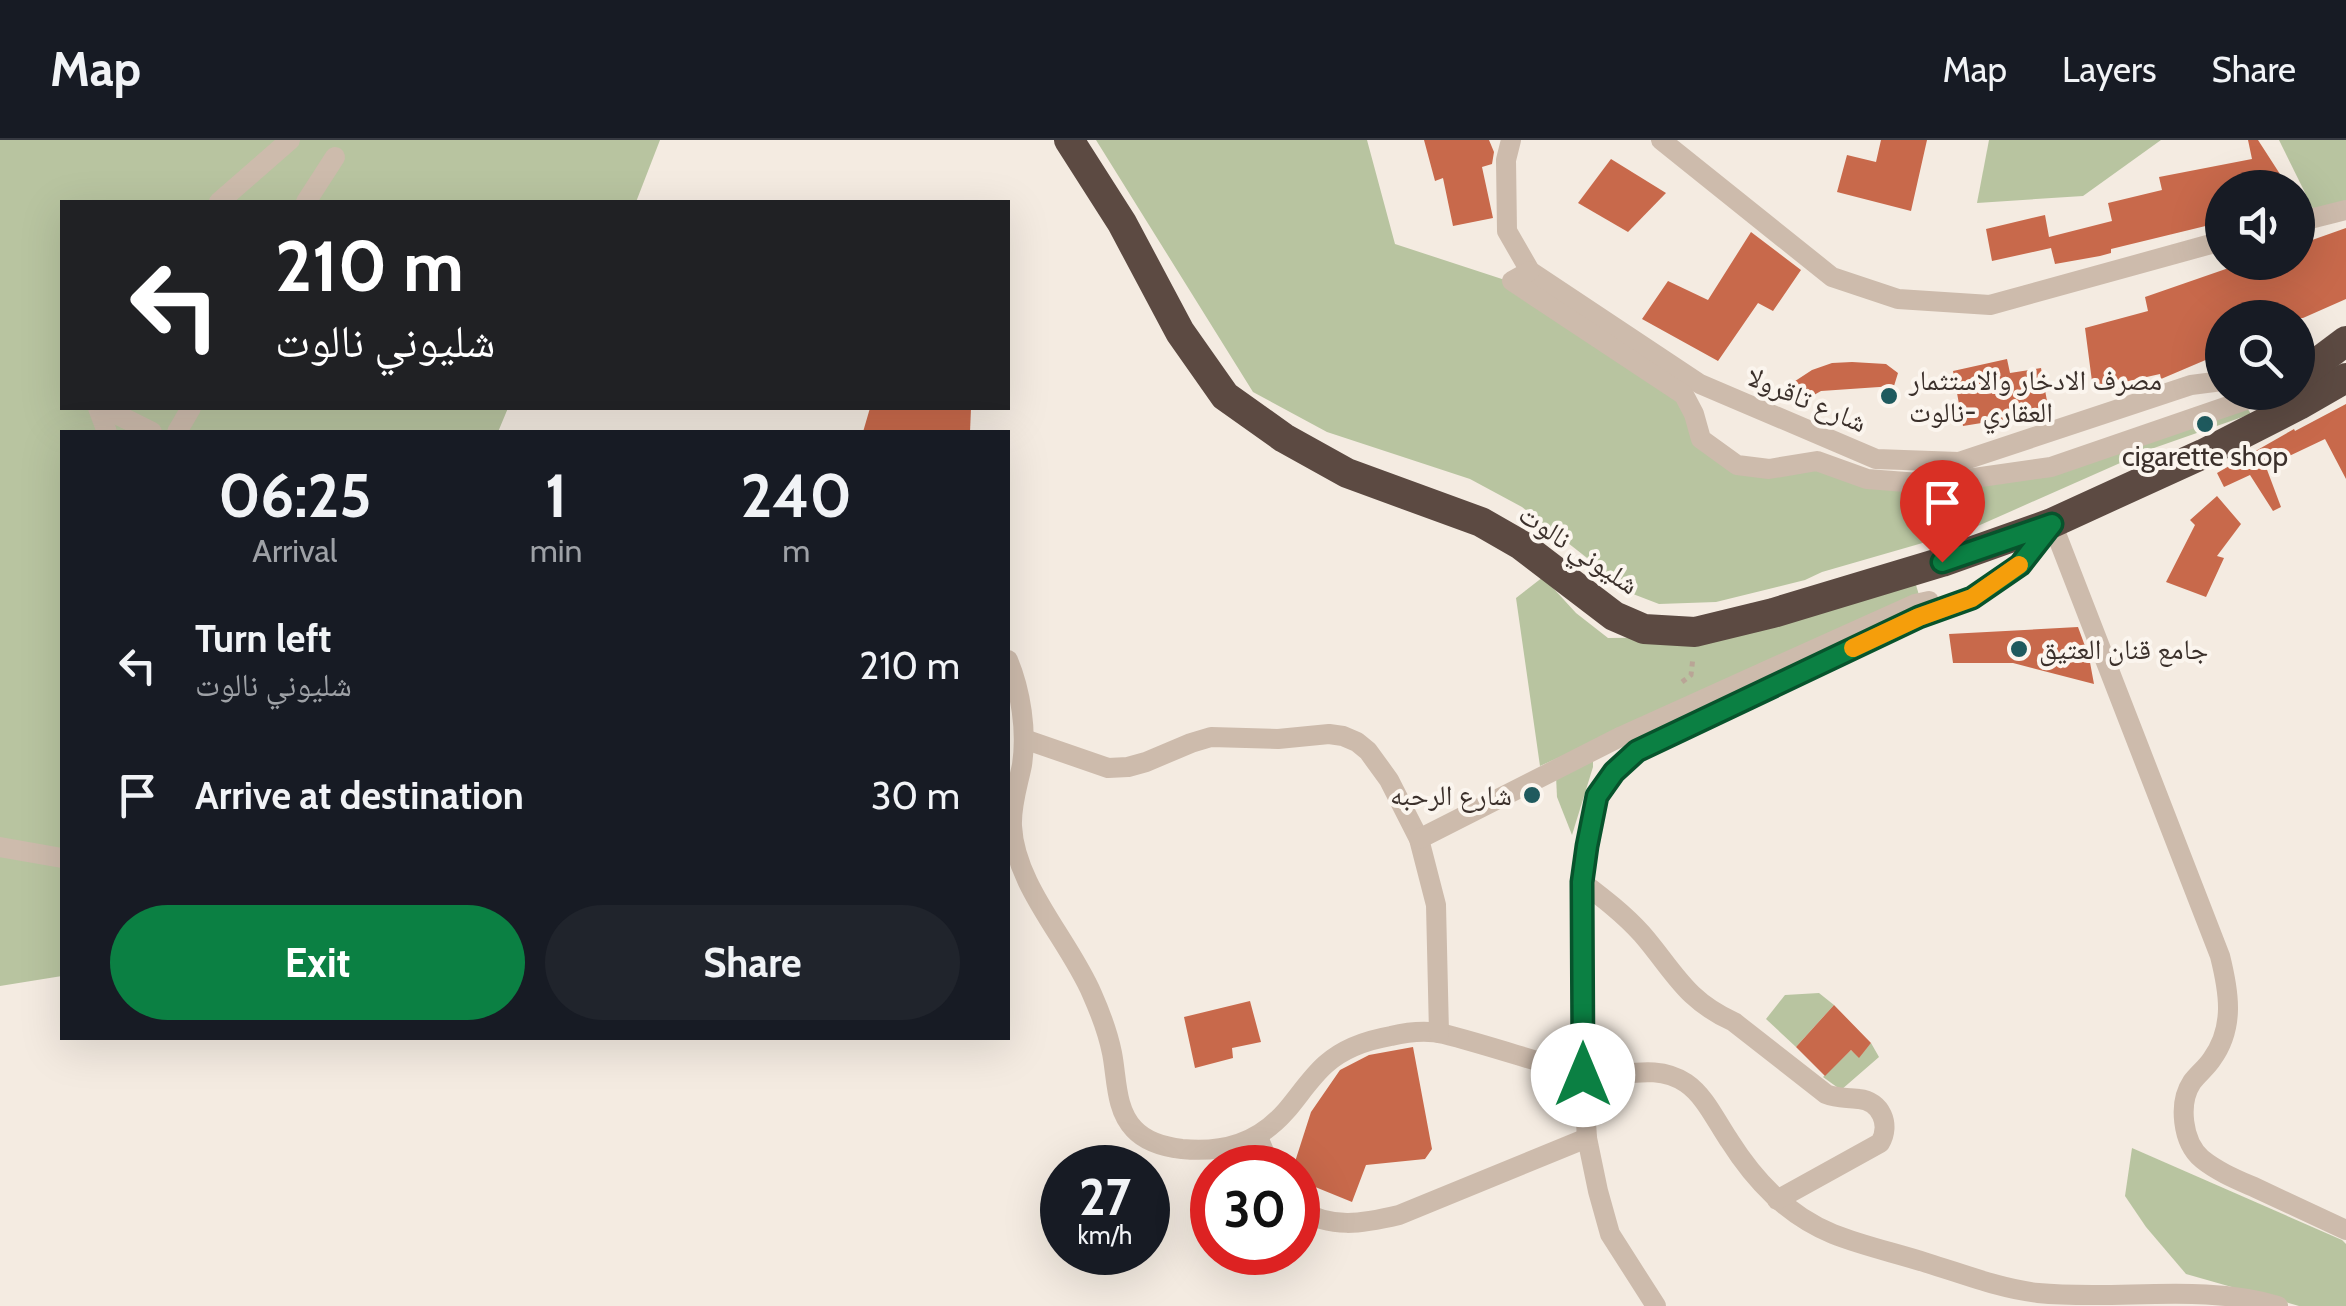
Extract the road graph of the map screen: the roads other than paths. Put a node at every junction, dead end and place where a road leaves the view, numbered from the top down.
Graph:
1 (290, 140) edge
2 (1069, 140) edge
3 (1511, 140) edge
4 (1661, 140) edge
5 (335, 157) dead end
6 (221, 200) edge
7 (307, 200) edge
8 (2346, 210) edge
9 (2315, 218) edge
10 (2205, 246) edge
11 (1530, 271) junction
12 (2346, 341) edge
13 (2315, 364) edge
14 (2346, 378) edge
15 (2205, 383) edge
16 (105, 410) edge
17 (2216, 410) edge
18 (2265, 410) edge
19 (2250, 429) junction
20 (148, 430) edge
21 (2052, 524) junction
22 (1956, 605) junction
23 (1010, 667) edge
24 (1024, 739) junction
25 (1419, 839) junction
26 (0, 846) edge
27 (60, 858) edge
28 (1582, 882) junction
29 (1438, 1032) junction
30 (1583, 1075) junction
31 (1258, 1136) junction
32 (1588, 1138) junction
33 (1262, 1145) edge
34 (1777, 1200) junction
35 (1320, 1220) edge
36 (2346, 1230) edge
37 (1656, 1306) edge
38 (2278, 1306) edge

1 - 6 street
2 - 21 highway, شليوني نالوت
3 - 11 street, شارع تاقرولا
4 - 10 street
5 - 7 street
8 - 9 street
11 - 15 street, شارع تاقرولا
11 - 17 street
12 - 13 highway
14 - 19 highway
16 - 20 street
18 - 19 highway
19 - 21 highway, شليوني نالوت
21 - 22 street
21 - 36 street
22 - 25 street
22 - 28 street
23 - 24 street
24 - 25 street
24 - 31 street
25 - 29 street
26 - 27 street
28 - 30 street
28 - 34 street
29 - 30 street
29 - 31 street
30 - 32 street
30 - 34 street
31 - 33 street
32 - 35 street
32 - 37 street
34 - 38 street

